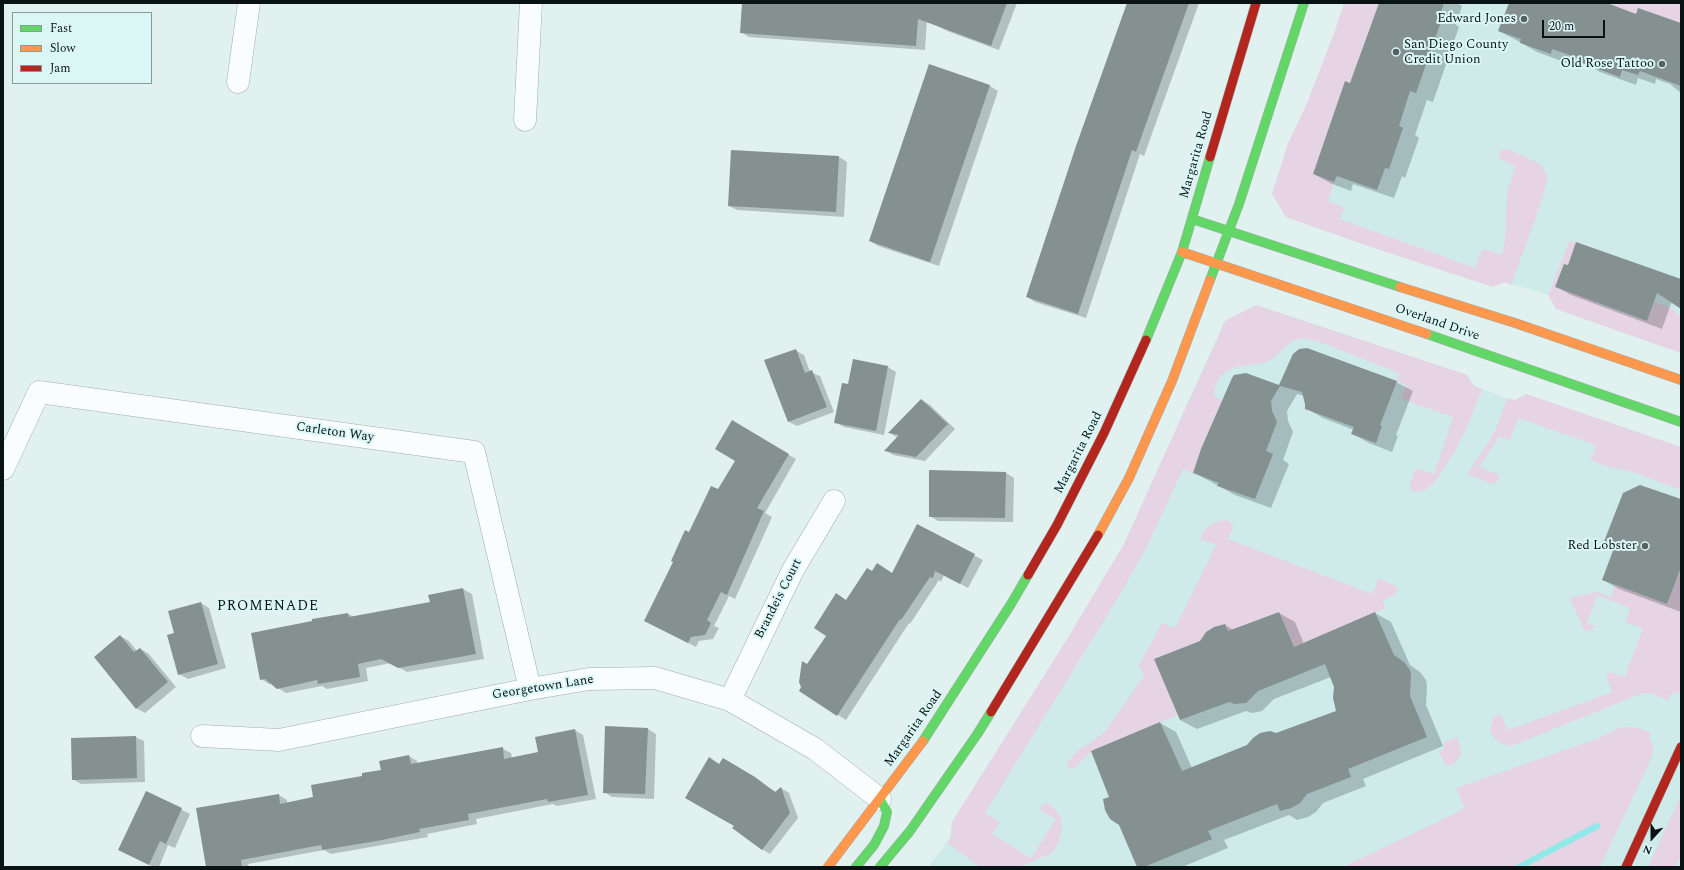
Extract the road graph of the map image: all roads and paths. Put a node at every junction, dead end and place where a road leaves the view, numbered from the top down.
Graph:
1 (249, 3) edge
2 (531, 3) edge
3 (1256, 3) edge
4 (1304, 3) edge
5 (238, 82) dead end
6 (525, 120) dead end
7 (1192, 219) junction
8 (1228, 231) junction
9 (1182, 252) junction
10 (1216, 263) junction
11 (1681, 380) edge
12 (1681, 422) edge
13 (3, 469) edge
14 (834, 501) dead end
15 (530, 689) junction
16 (730, 700) junction
17 (202, 736) dead end
18 (1681, 747) edge
19 (880, 799) junction
20 (828, 867) edge
21 (856, 867) edge
22 (880, 867) edge
23 (1626, 867) edge

1 - 5 street
2 - 6 street
3 - 7 main road, Margarita Road
4 - 8 main road
7 - 8 main road, Overland Drive
7 - 9 main road, Margarita Road
8 - 10 main road
8 - 11 main road, Overland Drive
9 - 10 main road, Overland Drive
9 - 19 main road, Margarita Road
10 - 12 main road, Overland Drive
10 - 22 main road
13 - 15 street, Carleton Way
14 - 16 street, Brandeis Court
15 - 16 street, Georgetown Lane
15 - 17 street, Georgetown Lane
16 - 19 street, Georgetown Lane
18 - 23 main road
19 - 20 main road, Margarita Road
19 - 21 main road

